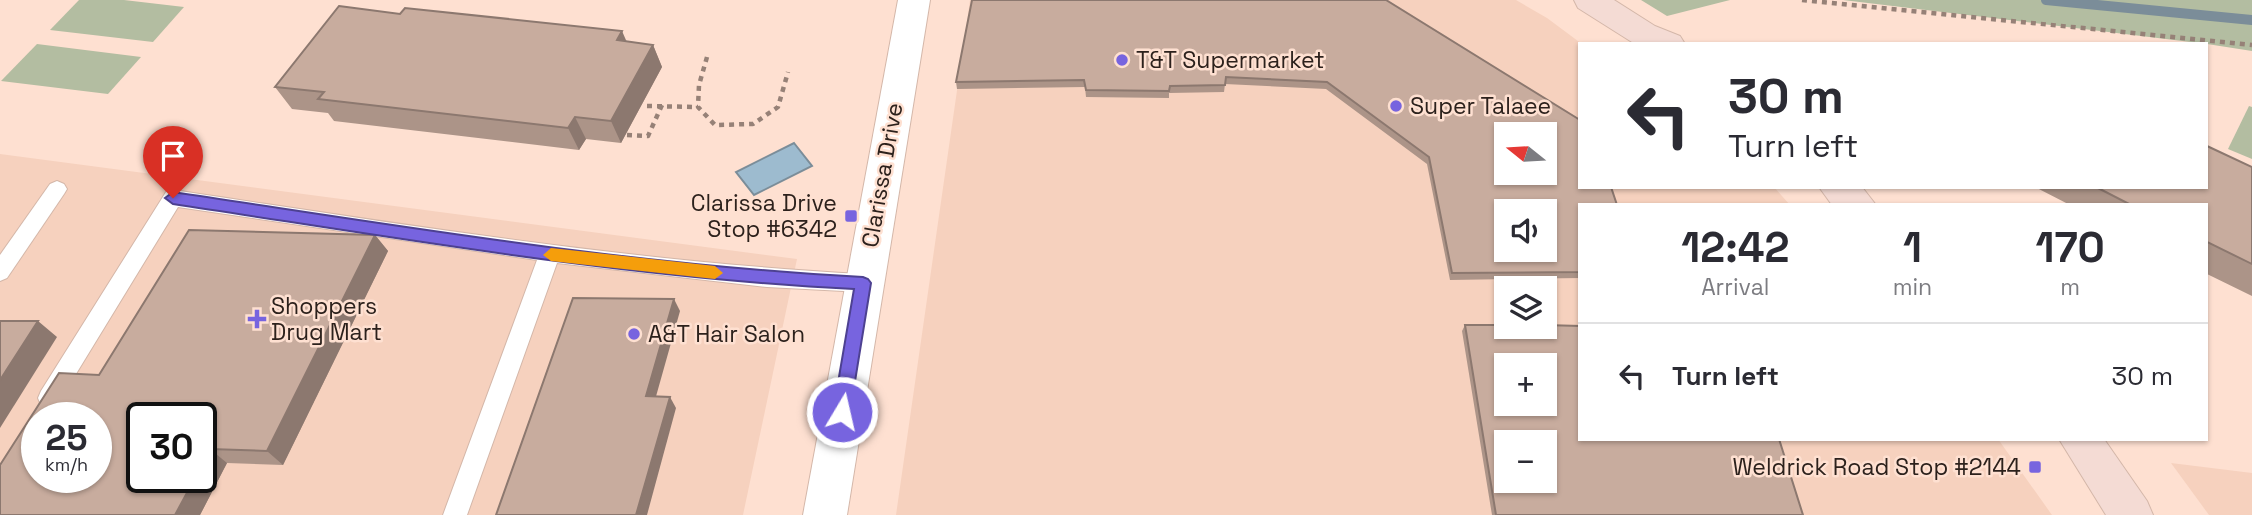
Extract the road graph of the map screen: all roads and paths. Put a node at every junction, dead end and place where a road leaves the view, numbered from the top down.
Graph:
1 (914, 0) edge
2 (1590, 0) edge
3 (1802, 0) edge
4 (1655, 41) edge
5 (2252, 45) edge
6 (707, 57) dead end
7 (788, 72) dead end
8 (663, 105) junction
9 (647, 106) dead end
10 (698, 107) junction
11 (627, 135) dead end
12 (57, 189) dead end
13 (1839, 189) edge
14 (1855, 203) edge
15 (550, 254) junction
16 (0, 272) edge
17 (863, 283) junction
18 (47, 402) edge
19 (2081, 441) edge
20 (455, 515) edge
21 (825, 515) edge
22 (2131, 515) edge

1 - 17 street, Clarissa Drive
2 - 4 street
3 - 5 path
6 - 10 path
7 - 10 path
8 - 9 path
8 - 10 path
8 - 11 path
12 - 16 lane
13 - 14 street
15 - 17 lane
15 - 18 lane
15 - 20 lane
17 - 21 street, Clarissa Drive
19 - 22 street

